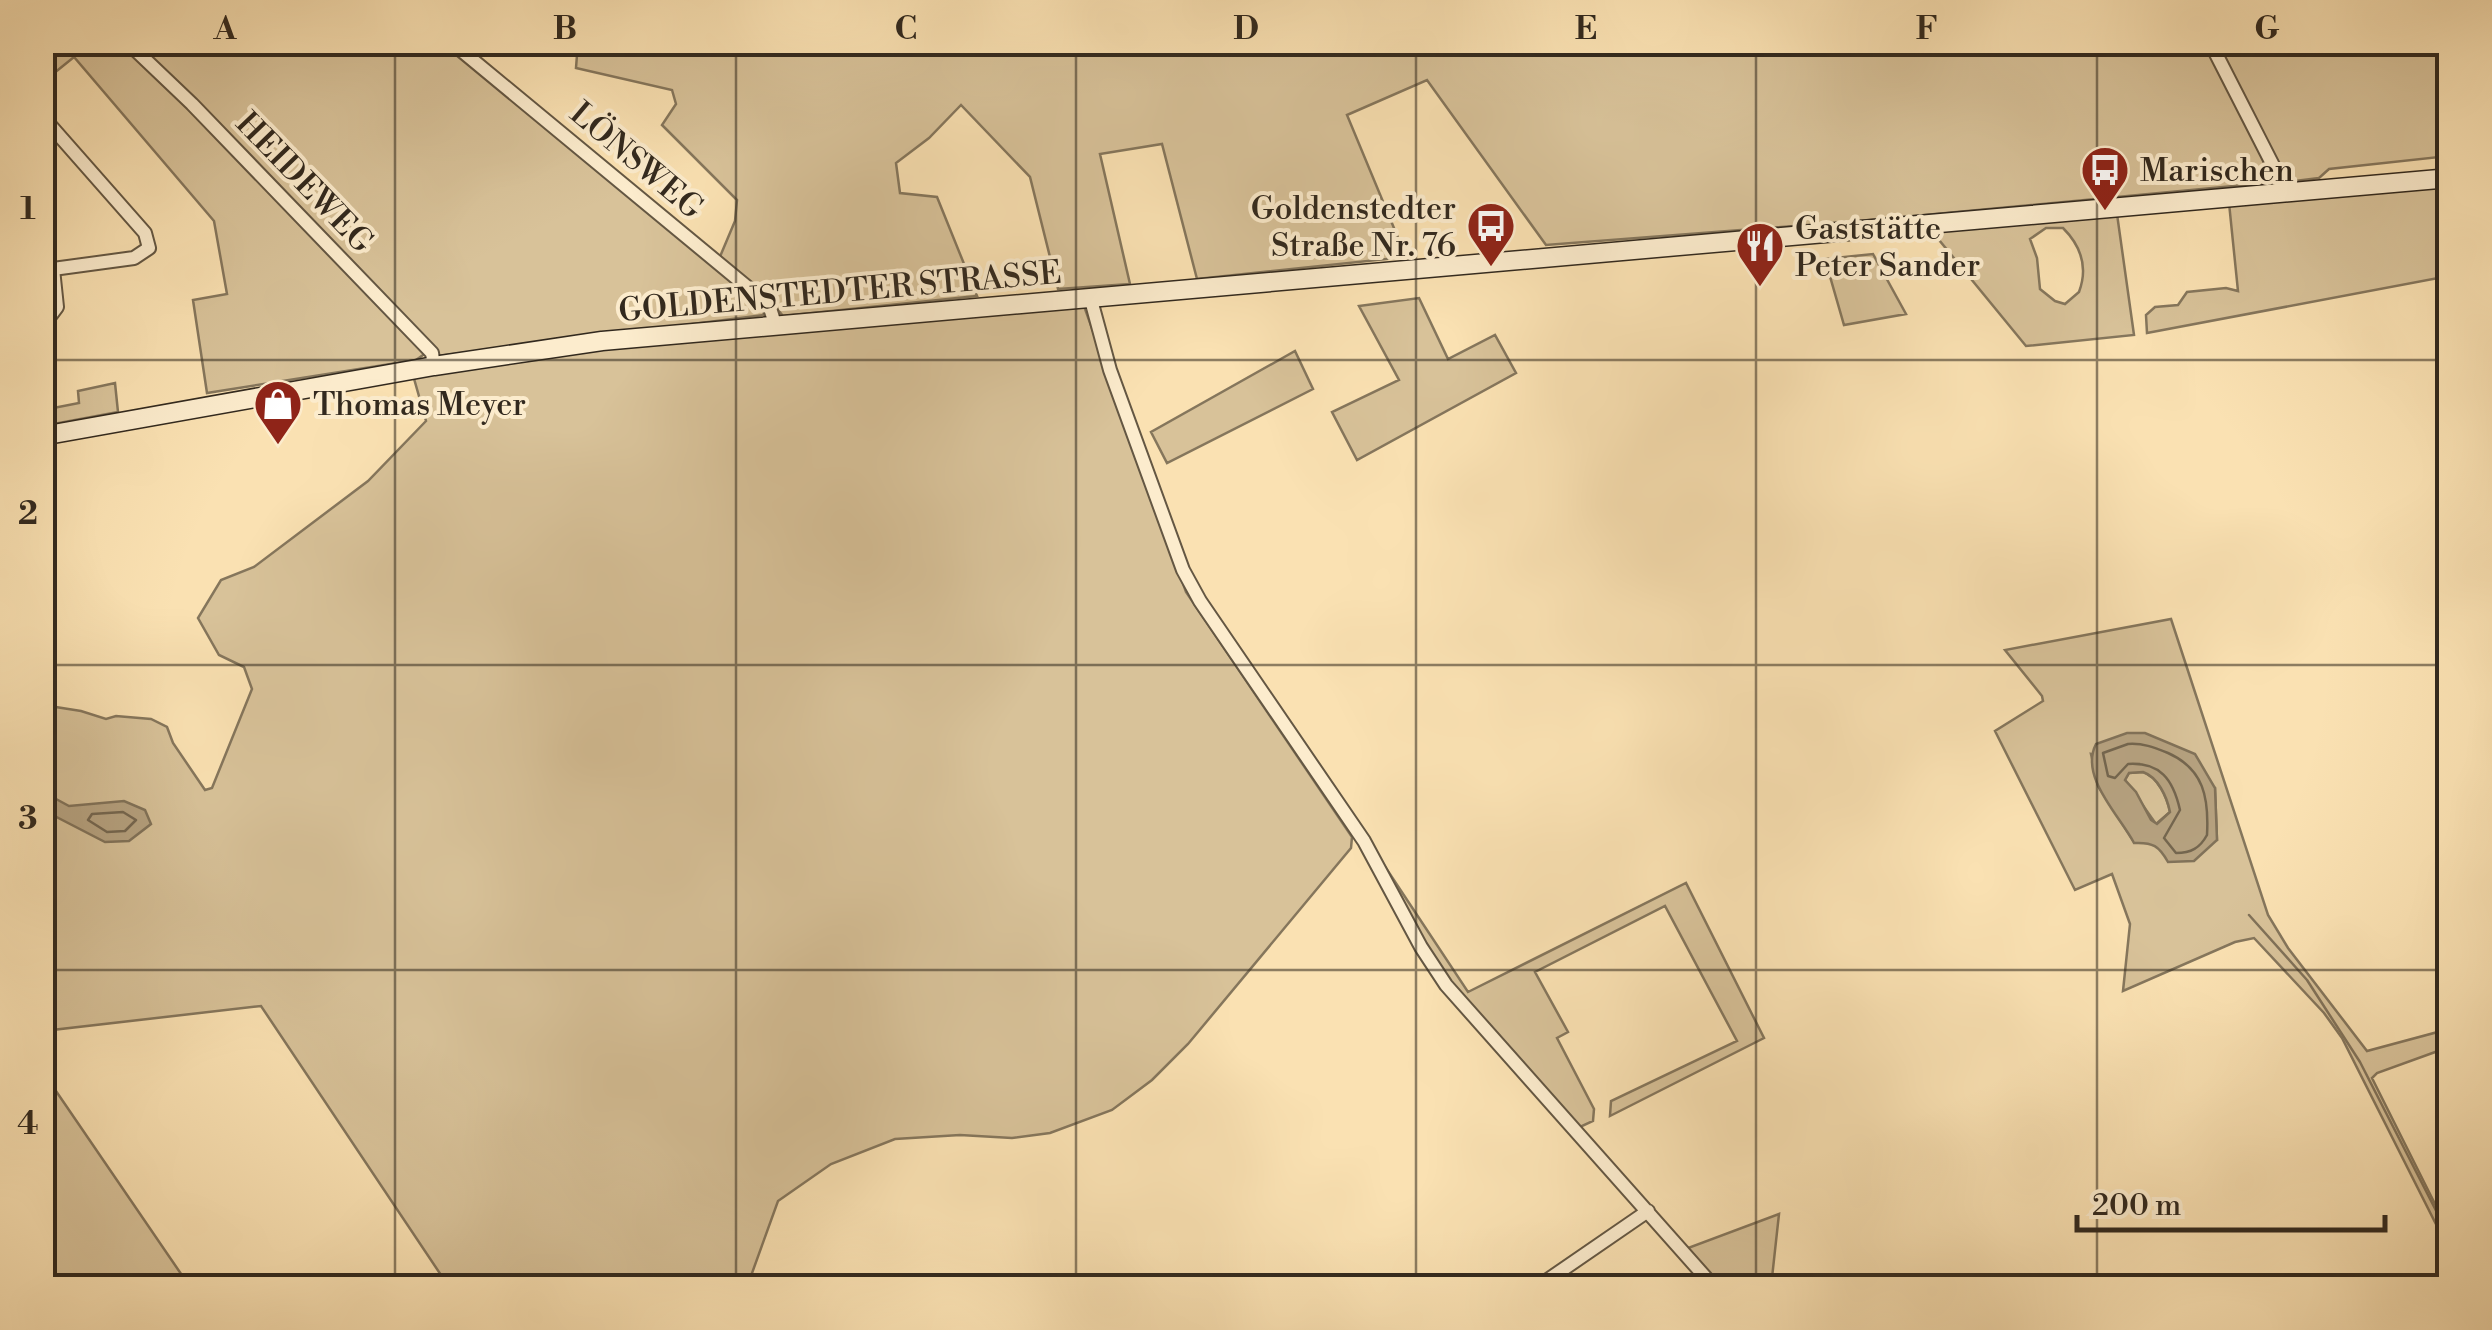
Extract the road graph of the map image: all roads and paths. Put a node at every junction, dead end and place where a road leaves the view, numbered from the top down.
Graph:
1 (127, 42) edge
2 (451, 42) edge
3 (2210, 42) edge
4 (42, 116) edge
5 (2450, 178) edge
6 (2284, 193) junction
7 (42, 253) edge
8 (54, 269) junction
9 (1091, 300) junction
10 (42, 317) edge
11 (776, 327) junction
12 (434, 366) junction
13 (42, 436) edge
14 (1648, 1211) junction
15 (1536, 1288) edge
16 (1714, 1288) edge

1 - 12 street, HEIDEWEG
2 - 11 street, LÖNSWEG
3 - 6 street
4 - 8 street
5 - 6 main road, GOLDENSTEDTER STRASSE
6 - 9 main road, GOLDENSTEDTER STRASSE
7 - 8 street
8 - 10 street
9 - 11 main road, GOLDENSTEDTER STRASSE
9 - 14 street
11 - 12 main road, GOLDENSTEDTER STRASSE
12 - 13 main road, GOLDENSTEDTER STRASSE
14 - 15 street
14 - 16 street

